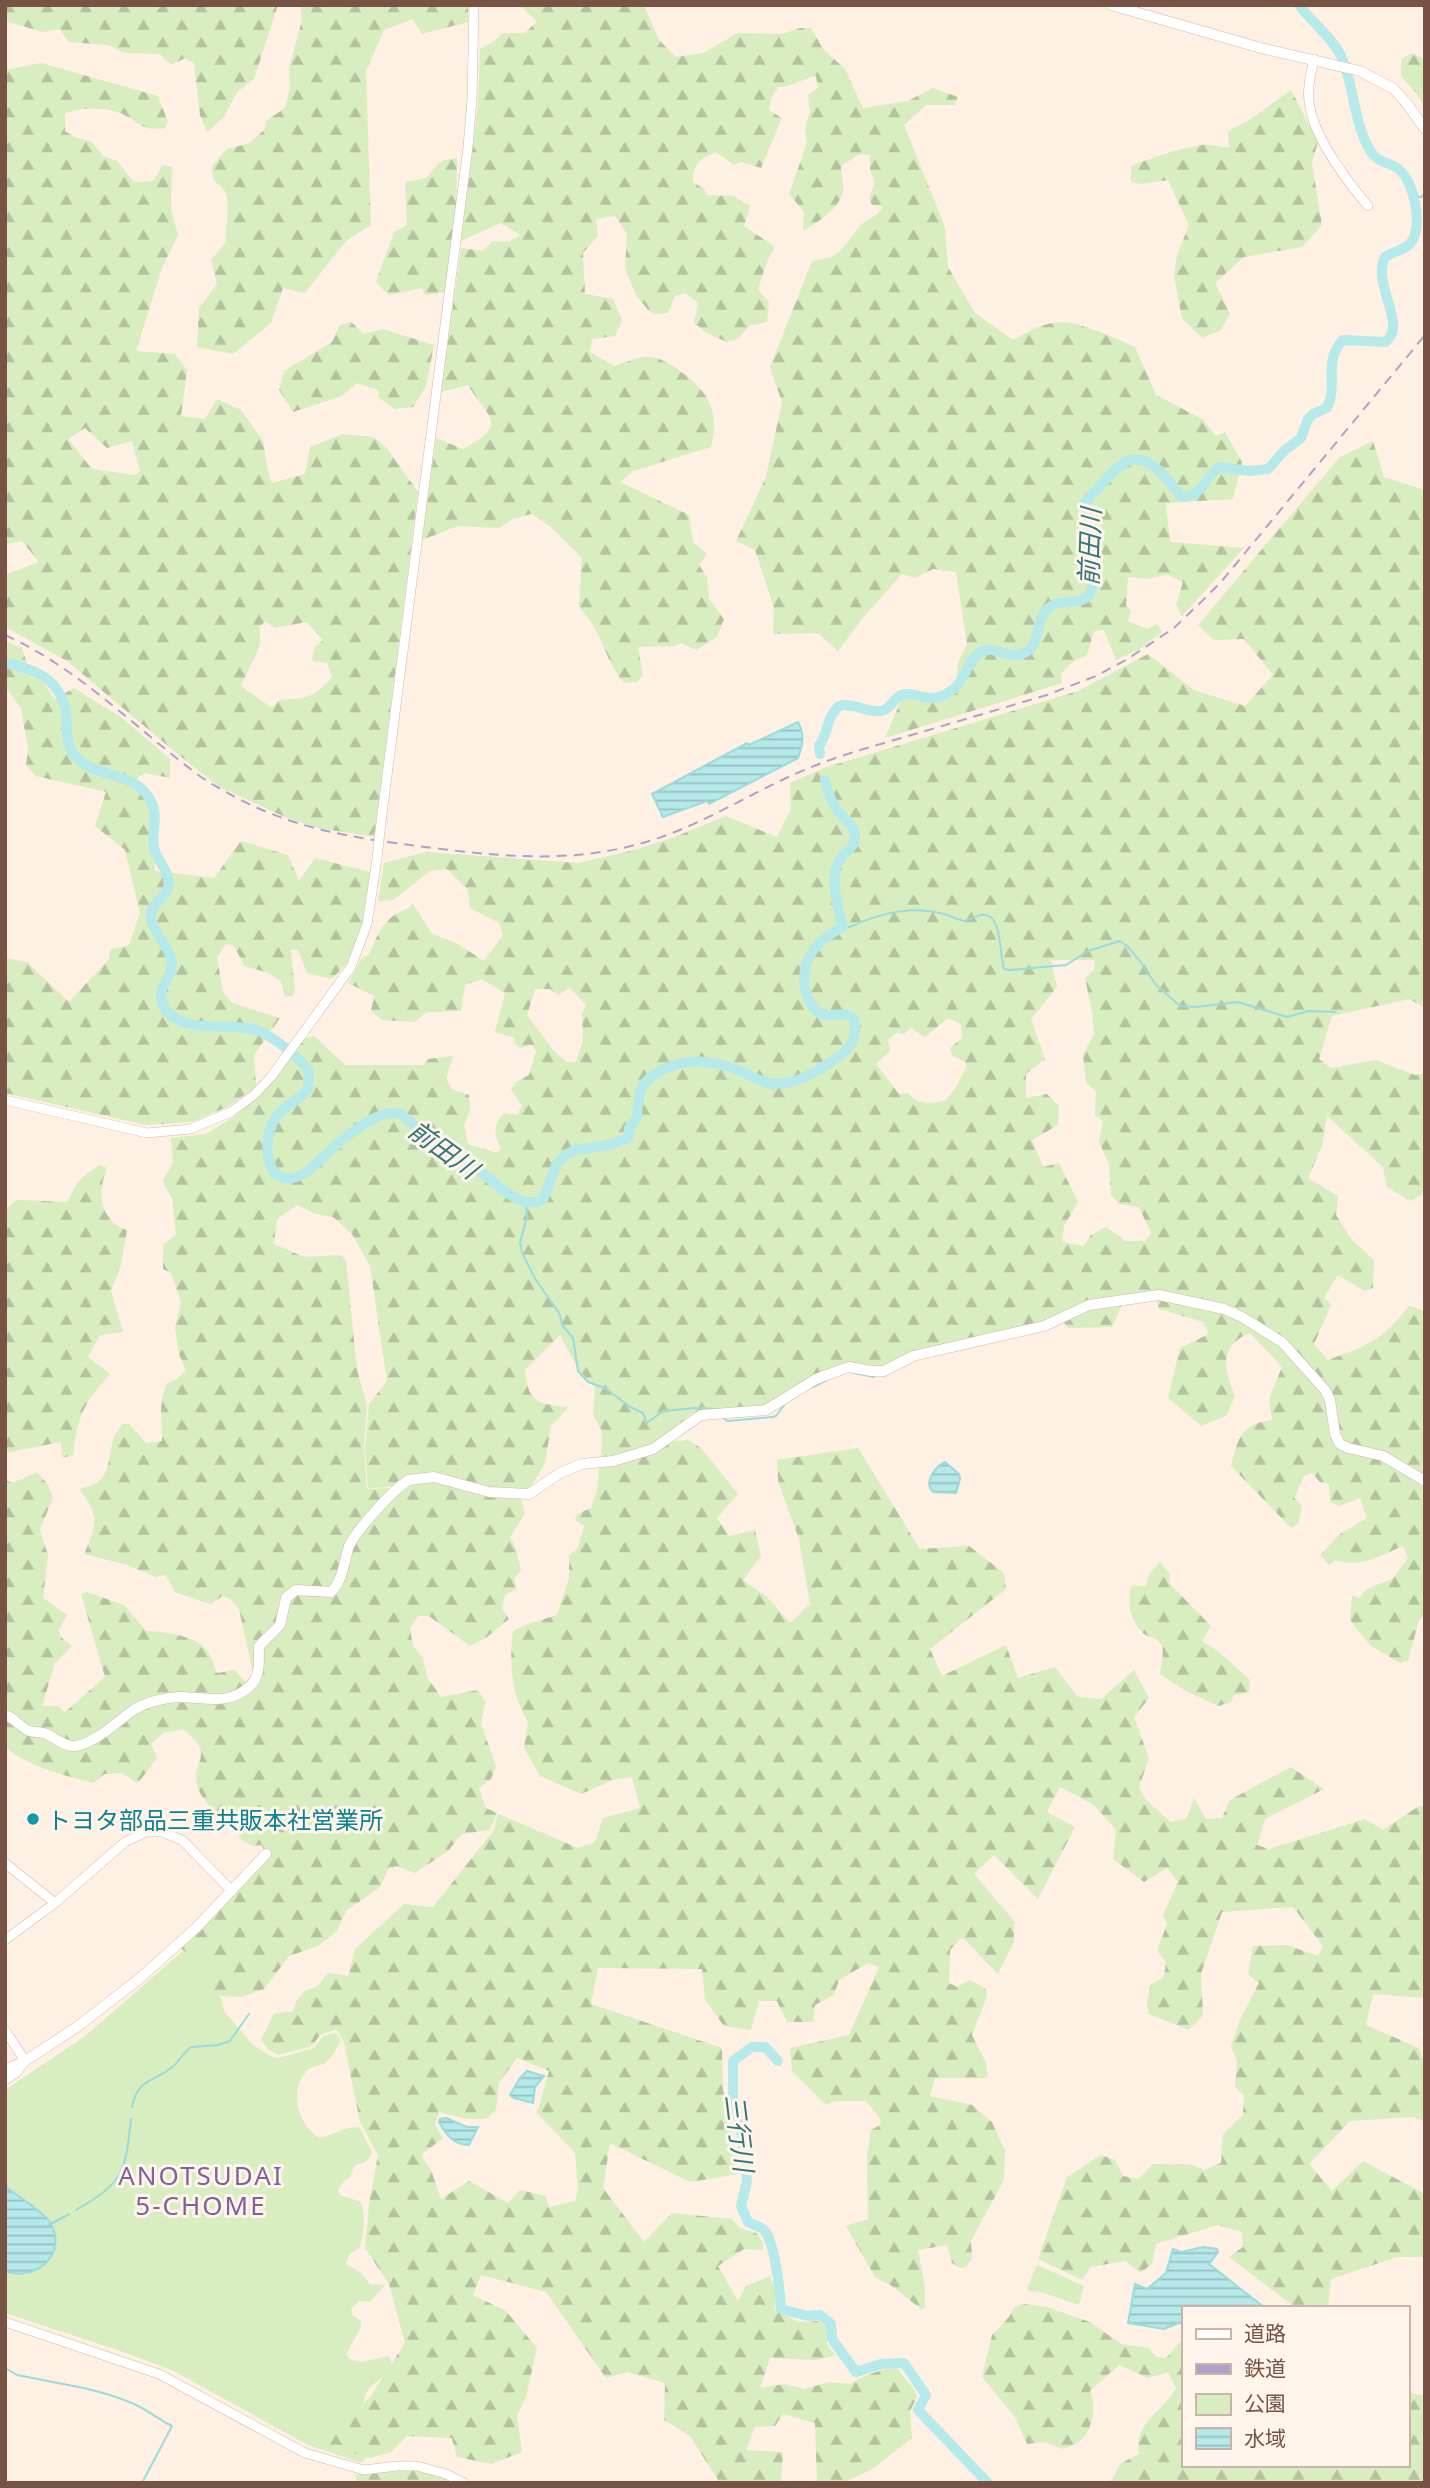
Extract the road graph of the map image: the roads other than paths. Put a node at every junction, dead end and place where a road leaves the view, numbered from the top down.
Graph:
1 (474, 5) edge
2 (1111, 5) edge
3 (1314, 59) junction
4 (1425, 130) edge
5 (1368, 206) dead end
6 (5, 1100) edge
7 (1425, 1481) edge
8 (5, 1715) edge
9 (266, 1854) dead end
10 (5, 1863) edge
11 (232, 1891) junction
12 (55, 1903) junction
13 (5, 1940) edge
14 (5, 2030) edge
15 (25, 2061) junction
16 (5, 2070) edge
17 (5, 2080) edge
18 (5, 2322) edge
19 (464, 2483) edge

1 - 6 street, bridge
2 - 3 main road
3 - 4 main road
3 - 5 street
7 - 8 main road
9 - 11 main road
10 - 12 street
11 - 12 street
11 - 15 main road
12 - 13 street
14 - 15 street
15 - 16 main road
15 - 17 main road
18 - 19 street

